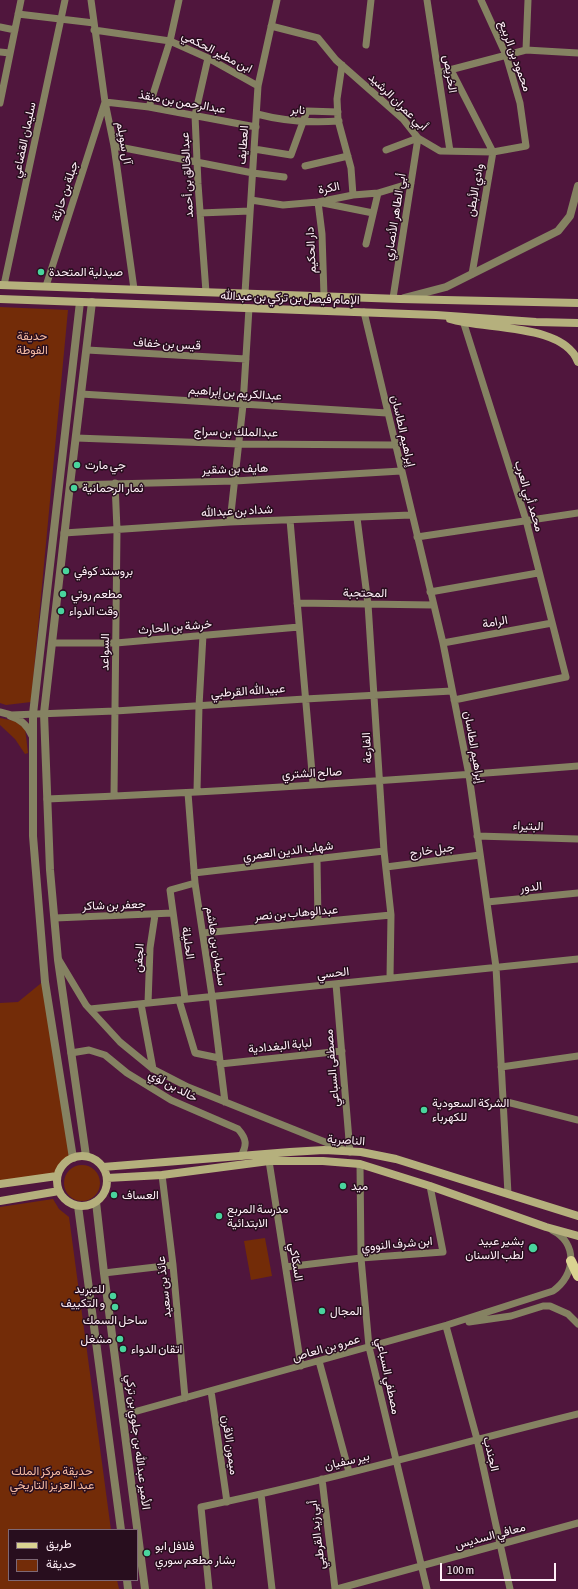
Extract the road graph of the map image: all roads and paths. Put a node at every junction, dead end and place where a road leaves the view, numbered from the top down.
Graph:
1 (21, 0) edge
2 (65, 0) edge
3 (91, 0) edge
4 (179, 0) edge
5 (277, 0) edge
6 (371, 0) edge
7 (427, 0) edge
8 (481, 0) edge
9 (528, 0) edge
10 (18, 14) junction
11 (61, 18) junction
12 (271, 26) junction
13 (0, 27) edge
14 (94, 27) junction
15 (15, 30) junction
16 (170, 41) junction
17 (366, 45) dead end
18 (526, 50) junction
19 (0, 52) edge
20 (10, 53) junction
21 (578, 53) edge
22 (506, 55) junction
23 (208, 58) junction
24 (342, 65) junction
25 (451, 70) junction
26 (438, 73) junction
27 (258, 86) junction
28 (1, 91) edge
29 (105, 102) junction
30 (0, 103) edge
31 (149, 107) junction
32 (338, 112) junction
33 (256, 114) junction
34 (195, 115) junction
35 (303, 121) junction
36 (339, 121) junction
37 (256, 127) junction
38 (418, 138) junction
39 (114, 146) junction
40 (526, 146) joint
41 (254, 149) junction
42 (386, 150) dead end
43 (450, 151) junction
44 (493, 152) junction
45 (348, 156) junction
46 (197, 162) junction
47 (304, 166) dead end
48 (253, 173) junction
49 (284, 177) dead end
50 (411, 183) junction
51 (578, 186) edge
52 (378, 192) junction
53 (354, 195) junction
54 (251, 200) junction
55 (318, 202) junction
56 (250, 211) junction
57 (200, 213) junction
58 (373, 213) junction
59 (366, 244) dead end
60 (472, 274) junction
61 (2, 285) edge
62 (46, 286) junction
63 (134, 289) junction
64 (206, 292) junction
65 (245, 293) junction
66 (324, 296) junction
67 (396, 298) junction
68 (0, 299) edge
69 (80, 302) junction
70 (92, 302) junction
71 (578, 303) edge
72 (249, 308) junction
73 (364, 312) junction
74 (436, 315) junction
75 (578, 323) edge
76 (464, 324) junction
77 (87, 350) junction
78 (246, 359) junction
79 (578, 362) edge
80 (81, 394) junction
81 (243, 405) junction
82 (387, 413) junction
83 (76, 438) junction
84 (239, 444) junction
85 (395, 445) junction
86 (63, 451) junction
87 (74, 455) junction
88 (401, 471) junction
89 (61, 472) junction
90 (71, 474) junction
91 (235, 481) junction
92 (115, 483) junction
93 (70, 485) junction
94 (578, 513) edge
95 (412, 515) junction
96 (357, 518) junction
97 (290, 520) junction
98 (526, 520) junction
99 (230, 522) junction
100 (117, 530) junction
101 (64, 533) junction
102 (417, 537) junction
103 (538, 573) junction
104 (430, 592) junction
105 (297, 603) junction
106 (368, 604) junction
107 (433, 605) junction
108 (552, 623) junction
109 (299, 627) junction
110 (203, 635) junction
111 (52, 643) junction
112 (116, 643) junction
113 (443, 643) junction
114 (452, 691) junction
115 (375, 695) junction
116 (305, 699) junction
117 (454, 700) junction
118 (199, 706) junction
119 (115, 711) junction
120 (0, 712) edge
121 (44, 713) junction
122 (33, 714) junction
123 (34, 751) junction
124 (578, 766) edge
125 (468, 775) junction
126 (380, 780) junction
127 (313, 784) junction
128 (196, 791) junction
129 (188, 793) junction
130 (114, 796) junction
131 (47, 799) junction
132 (477, 836) junction
133 (578, 839) edge
134 (384, 851) junction
135 (480, 855) junction
136 (317, 859) junction
137 (386, 867) junction
138 (194, 873) junction
139 (195, 883) junction
140 (578, 893) edge
141 (487, 902) junction
142 (173, 913) junction
143 (155, 914) junction
144 (391, 915) junction
145 (55, 918) junction
146 (318, 922) junction
147 (203, 933) junction
148 (578, 959) edge
149 (58, 960) junction
150 (496, 967) junction
151 (390, 978) junction
152 (336, 984) junction
153 (212, 996) junction
154 (182, 1000) junction
155 (145, 1004) junction
156 (90, 1009) junction
157 (342, 1051) junction
158 (72, 1053) junction
159 (578, 1056) edge
160 (220, 1060) junction
161 (501, 1067) junction
162 (153, 1069) junction
163 (503, 1101) junction
164 (225, 1102) junction
165 (578, 1120) edge
166 (350, 1152) junction
167 (86, 1156) junction
168 (241, 1156) junction
169 (73, 1158) junction
170 (269, 1162) junction
171 (360, 1164) junction
172 (103, 1167) junction
173 (162, 1175) junction
174 (58, 1176) junction
175 (107, 1178) junction
176 (0, 1184) edge
177 (430, 1186) junction
178 (59, 1191) junction
179 (508, 1194) junction
180 (0, 1201) edge
181 (96, 1202) junction
182 (78, 1206) junction
183 (578, 1216) edge
184 (546, 1227) junction
185 (578, 1236) edge
186 (361, 1258) junction
187 (571, 1261) junction
188 (173, 1265) junction
189 (286, 1267) junction
190 (104, 1274) junction
191 (578, 1276) edge
192 (578, 1324) edge
193 (447, 1326) junction
194 (369, 1347) junction
195 (319, 1361) junction
196 (301, 1366) junction
197 (210, 1391) junction
198 (185, 1398) junction
199 (578, 1414) edge
200 (122, 1415) junction
201 (477, 1439) junction
202 (396, 1461) junction
203 (349, 1472) junction
204 (322, 1479) junction
205 (261, 1494) junction
206 (227, 1502) junction
207 (578, 1523) edge
208 (121, 1529) edge
209 (137, 1529) edge
210 (138, 1536) edge
211 (500, 1545) junction
212 (422, 1566) junction
213 (145, 1589) edge
214 (209, 1589) edge
215 (272, 1589) edge
216 (336, 1589) edge
217 (427, 1589) edge
218 (510, 1589) edge

1 - 10 street
2 - 11 street, سليمان القضاعي
3 - 14 street, آل سويلم
4 - 16 street
5 - 12 street, العطايف
6 - 17 street
7 - 26 street, الخريص
8 - 22 street, محمود بن الربيع
9 - 18 street
10 - 11 street, ابن مطير الحكمي
10 - 15 street
11 - 14 street, ابن مطير الحكمي
11 - 61 street, سليمان القضاعي
12 - 24 street, أبي عمران الرشيد
12 - 27 street, العطايف
13 - 15 street
14 - 16 street, ابن مطير الحكمي
14 - 29 street, آل سويلم
15 - 20 street
16 - 23 street, ابن مطير الحكمي
16 - 31 street
18 - 21 street
18 - 22 street
19 - 20 street
20 - 28 street
22 - 25 street
22 - 40 street, محمود بن الربيع
23 - 27 street, ابن مطير الحكمي
23 - 34 street, عبدالخالق بن أحمد
24 - 32 street
24 - 38 street, أبي عمران الرشيد
25 - 26 street
25 - 44 street, وادي الأبطن
26 - 43 street, الخريص
27 - 33 street, العطايف
28 - 30 street
29 - 31 street, عبدالرحمن بن منقذ
29 - 39 street, آل سويلم
29 - 62 street, جبلة بن حارثة
31 - 34 street, عبدالرحمن بن منقذ
32 - 35 street
32 - 36 street
33 - 35 street, نابر
33 - 37 street, العطايف
34 - 37 street, عبدالرحمن بن منقذ
34 - 46 street, عبدالخالق بن أحمد
35 - 36 street, نابر
35 - 41 street
36 - 45 street
37 - 41 street, العطايف
38 - 42 street
38 - 43 street, أبي عمران الرشيد
38 - 50 street, أبي الطاهر الأنصاري
39 - 46 street
39 - 63 street, آل سويلم
40 - 44 street, أبي عمران الرشيد
41 - 48 street, العطايف
43 - 44 street, أبي عمران الرشيد
44 - 60 street, وادي الأبطن
45 - 47 street
45 - 53 street
46 - 48 street
46 - 57 street, عبدالخالق بن أحمد
48 - 49 street
48 - 54 street, العطايف
50 - 52 street, الكرة
50 - 67 street, أبي الطاهر الأنصاري
51 - 60 street
52 - 53 street, الكرة
52 - 58 street
53 - 55 street, الكرة
54 - 55 street, الكرة
54 - 56 street, العطايف
55 - 58 street
55 - 66 street, دار الحكيم
56 - 57 street
56 - 65 street, العطايف
57 - 64 street, عبدالخالق بن أحمد
58 - 59 street
60 - 67 street
61 - 62 main road, الإمام فيصل بن تركي بن عبدالله
62 - 63 main road, الإمام فيصل بن تركي بن عبدالله
63 - 64 main road, الإمام فيصل بن تركي بن عبدالله
64 - 65 main road, الإمام فيصل بن تركي بن عبدالله
65 - 66 main road, الإمام فيصل بن تركي بن عبدالله
66 - 67 main road, الإمام فيصل بن تركي بن عبدالله
67 - 71 main road, الإمام فيصل بن تركي بن عبدالله
68 - 69 main road, الإمام فيصل بن تركي بن عبدالله
69 - 70 main road, الإمام فيصل بن تركي بن عبدالله
69 - 86 street
70 - 72 main road, الإمام فيصل بن تركي بن عبدالله
70 - 77 street
72 - 73 main road, الإمام فيصل بن تركي بن عبدالله
72 - 78 street
73 - 74 main road, الإمام فيصل بن تركي بن عبدالله
73 - 82 street, إبراهيم الطاسان
74 - 75 main road, الإمام فيصل بن تركي بن عبدالله
74 - 76 main road
76 - 79 main road
76 - 98 street, محمد أبي العرب
77 - 78 street, قيس بن خفاف
77 - 80 street
78 - 81 street
80 - 81 street, عبدالكريم بن إبراهيم
80 - 83 street
81 - 82 street, عبدالكريم بن إبراهيم
81 - 84 street
82 - 85 street, إبراهيم الطاسان
83 - 84 street, عبدالملك بن سراج
83 - 87 street
84 - 85 street, عبدالملك بن سراج
84 - 91 street
85 - 88 street, إبراهيم الطاسان
86 - 87 street
86 - 89 street
87 - 90 street
88 - 91 street, هايف بن شقير
88 - 95 street, إبراهيم الطاسان
89 - 90 street
89 - 122 street
90 - 93 street
91 - 92 street, هايف بن شقير
91 - 99 street
92 - 93 street, هايف بن شقير
92 - 100 street, السواعد
93 - 101 street
94 - 98 street
95 - 96 street, شداد بن عبدالله
95 - 102 street, إبراهيم الطاسان
96 - 97 street, شداد بن عبدالله
96 - 106 street, الفارعة
97 - 99 street, شداد بن عبدالله
97 - 105 street
98 - 102 street
98 - 103 street, محمد أبي العرب
99 - 100 street, شداد بن عبدالله
100 - 101 street, شداد بن عبدالله
100 - 112 street, السواعد
101 - 111 street
102 - 104 street, إبراهيم الطاسان
103 - 104 street
103 - 108 street, محمد أبي العرب
104 - 107 street, إبراهيم الطاسان
105 - 106 street, المحتجبة
105 - 109 street
106 - 107 street, المحتجبة
106 - 115 street, الفارعة
107 - 113 street, إبراهيم الطاسان
108 - 113 street, الرامة
108 - 117 street, محمد أبي العرب
109 - 110 street, خرشة بن الحارث
109 - 116 street
110 - 112 street, خرشة بن الحارث
110 - 118 street
111 - 112 street, خرشة بن الحارث
111 - 121 street
112 - 119 street, السواعد
113 - 114 street, إبراهيم الطاسان
114 - 115 street, عبيدالله القرطبي
114 - 117 street, إبراهيم الطاسان
115 - 116 street, عبيدالله القرطبي
115 - 126 street, الفارعة
116 - 118 street, عبيدالله القرطبي
116 - 127 street
117 - 125 street, إبراهيم الطاسان
118 - 119 street, عبيدالله القرطبي
118 - 128 street
119 - 121 street, عبيدالله القرطبي
119 - 130 street, السواعد
120 - 122 street, عبيدالله القرطبي
120 - 123 street
121 - 122 street, عبيدالله القرطبي
121 - 131 street
122 - 123 street
123 - 169 street
124 - 125 street, صالح الشتري
125 - 126 street, صالح الشتري
125 - 132 street, إبراهيم الطاسان
126 - 127 street, صالح الشتري
126 - 134 street, الفارعة
127 - 128 street, صالح الشتري
128 - 129 street, صالح الشتري
129 - 130 street, صالح الشتري
129 - 138 street, سليمان بن هاشم
130 - 131 street, صالح الشتري
131 - 145 street
132 - 133 street, البتيراء
132 - 135 street, إبراهيم الطاسان
134 - 136 street, شهاب الدين العمري
134 - 137 street, الفارعة
135 - 137 street, جبل خارج
135 - 141 street, إبراهيم الطاسان
136 - 138 street, شهاب الدين العمري
136 - 146 street
137 - 144 street, الفارعة
138 - 139 street, سليمان بن هاشم
139 - 142 street, الحليلة
139 - 147 street, سليمان بن هاشم
140 - 141 street, الدور
141 - 150 street, إبراهيم الطاسان
142 - 143 street, جعفر بن شاكر
142 - 154 street, الحليلة
143 - 145 street, جعفر بن شاكر
143 - 155 street, الجفن
144 - 146 street, عبدالوهاب بن نصر
144 - 151 street, الفارعة
145 - 149 street
146 - 147 street, عبدالوهاب بن نصر
147 - 153 street, سليمان بن هاشم
148 - 150 street, الحسي
149 - 156 street
149 - 158 street
150 - 151 street, الحسي
150 - 161 street, إبراهيم الطاسان
151 - 152 street, الحسي
152 - 153 street, الحسي
152 - 157 street, مصطفى السباعي
153 - 154 street, الحسي
153 - 160 street, سليمان بن هاشم
154 - 155 street, الحسي
154 - 160 street, الحليلة
155 - 156 street, الحسي
155 - 162 street, خالد بن لؤي
156 - 162 street
157 - 160 street, لبابة البغدادية
157 - 166 street, مصطفى السباعي
158 - 167 street
158 - 168 street, خالد بن لؤي
159 - 161 street
160 - 164 street, سليمان بن هاشم
161 - 163 street, إبراهيم الطاسان
162 - 164 street
163 - 165 street
163 - 179 street, إبراهيم الطاسان
164 - 166 street
166 - 168 main road, الناصرية
166 - 179 main road, الناصرية
167 - 169 main road
167 - 172 main road
168 - 172 main road, الناصرية
169 - 174 main road
170 - 171 main road, الناصرية
170 - 173 main road, الناصرية
170 - 189 street, السكاكي
171 - 177 main road, الناصرية
171 - 186 street, مصطفي السباعي
172 - 175 main road
173 - 175 main road, الناصرية
173 - 188 street, عائذ بن سعيد
174 - 176 main road
174 - 178 main road
175 - 181 main road
177 - 184 main road, الناصرية
177 - 186 street, ابن شرف النووي
178 - 180 main road
178 - 182 main road
179 - 183 main road, الناصرية
181 - 182 main road
181 - 190 street, الأمير عبدالله بن جلوي بن تركي
182 - 208 street
184 - 185 main road, الناصرية
184 - 187 street
186 - 189 street, ابن شرف النووي
186 - 194 street, مصطفي السباعي
187 - 191 main road
187 - 193 street, عمرو بن العاص
188 - 190 street
188 - 198 street, عائذ بن سعيد
189 - 196 street, السكاكي
190 - 200 street, الأمير عبدالله بن جلوي بن تركي
192 - 193 street
193 - 194 street, عمرو بن العاص
193 - 201 street, الجندب
194 - 195 street, عمرو بن العاص
194 - 202 street, مصطفي السباعي
195 - 196 street, عمرو بن العاص
195 - 203 street
196 - 197 street, عمرو بن العاص
197 - 198 street, عمرو بن العاص
197 - 206 street, ميمون الاقرن
198 - 200 street, عمرو بن العاص
199 - 201 street, بير سفيان
200 - 209 street, الأمير عبدالله بن جلوي بن تركي
201 - 202 street, بير سفيان
201 - 211 street, الجندب
202 - 203 street, بير سفيان
202 - 212 street, مصطفي السباعي
203 - 204 street, بير سفيان
204 - 205 street, بير سفيان
204 - 216 street, أبي زيد القرطبي
205 - 206 street, بير سفيان
205 - 215 street
206 - 214 street, بير سفيان
207 - 211 street, معافي السديس
210 - 213 street, الأمير عبدالله بن جلوي بن تركي
211 - 212 street, معافي السديس
211 - 218 street, الجندب
212 - 216 street, معافي السديس
212 - 217 street, مصطفي السباعي

